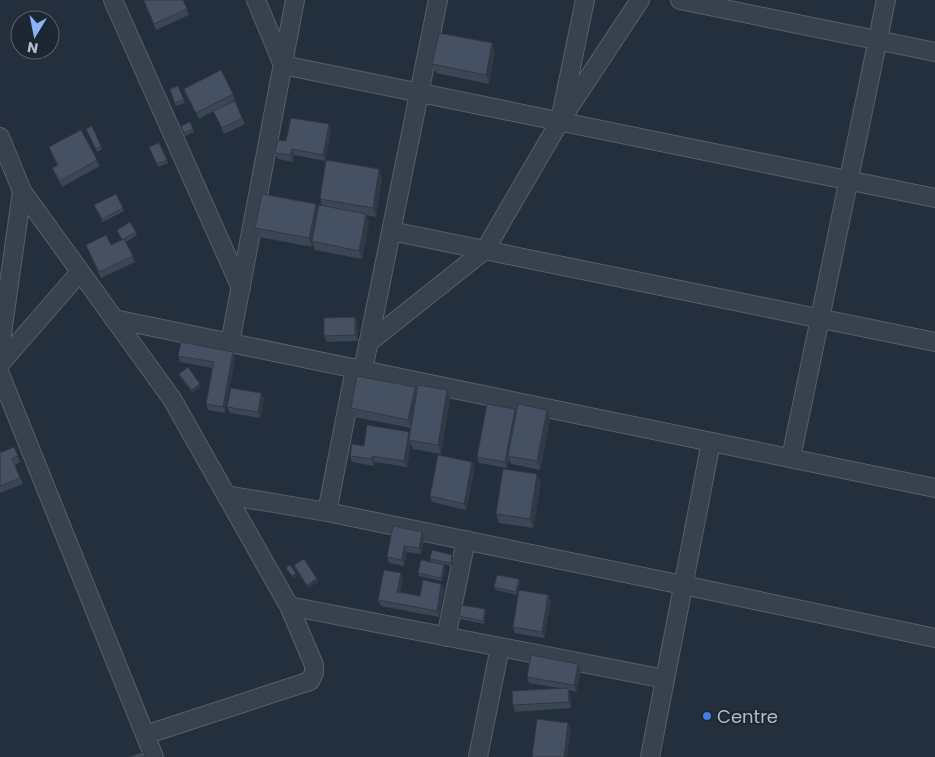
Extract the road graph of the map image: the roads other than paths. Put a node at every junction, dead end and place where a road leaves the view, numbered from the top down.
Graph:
1 (113, 0) edge
2 (256, 0) edge
3 (295, 0) edge
4 (438, 0) edge
5 (585, 0) edge
6 (640, 0) edge
7 (680, 0) edge
8 (886, 0) edge
9 (877, 40) junction
10 (935, 52) edge
11 (283, 65) junction
12 (419, 92) junction
13 (560, 121) junction
14 (0, 137) edge
15 (848, 180) junction
16 (22, 191) junction
17 (935, 198) edge
18 (391, 231) junction
19 (485, 250) junction
20 (80, 272) junction
21 (241, 288) junction
22 (820, 318) junction
23 (114, 319) junction
24 (935, 342) edge
25 (230, 343) junction
26 (368, 343) junction
27 (0, 348) edge
28 (0, 364) edge
29 (359, 369) junction
30 (0, 374) edge
31 (711, 442) junction
32 (791, 458) junction
33 (935, 488) edge
34 (226, 495) junction
35 (327, 512) junction
36 (466, 540) junction
37 (683, 585) junction
38 (289, 606) junction
39 (446, 637) junction
40 (935, 638) edge
41 (500, 647) junction
42 (665, 680) junction
43 (145, 735) junction
44 (154, 757) edge
45 (478, 757) edge
46 (650, 757) edge

1 - 21 street
2 - 11 street
3 - 11 street
4 - 12 street
5 - 13 street
6 - 13 street
7 - 9 street
8 - 9 street
9 - 10 street
9 - 15 street
11 - 12 street
11 - 21 street
12 - 13 street
12 - 18 street
13 - 15 street
13 - 19 street
14 - 16 street
15 - 17 street
15 - 22 street
16 - 20 street
16 - 27 street
18 - 19 street
18 - 26 street
19 - 22 street
19 - 26 street
20 - 23 street
20 - 28 street
21 - 25 street
22 - 24 street
22 - 32 street
23 - 25 street
23 - 34 street
25 - 29 street
26 - 29 street
29 - 31 street
29 - 35 street
30 - 43 street
31 - 32 street
31 - 37 street
32 - 33 street
34 - 35 street
34 - 38 street
35 - 36 street
36 - 37 street
36 - 39 street
37 - 40 street
37 - 42 street
38 - 39 street
38 - 43 street
39 - 41 street
41 - 42 street
41 - 45 street
42 - 46 street
43 - 44 street

